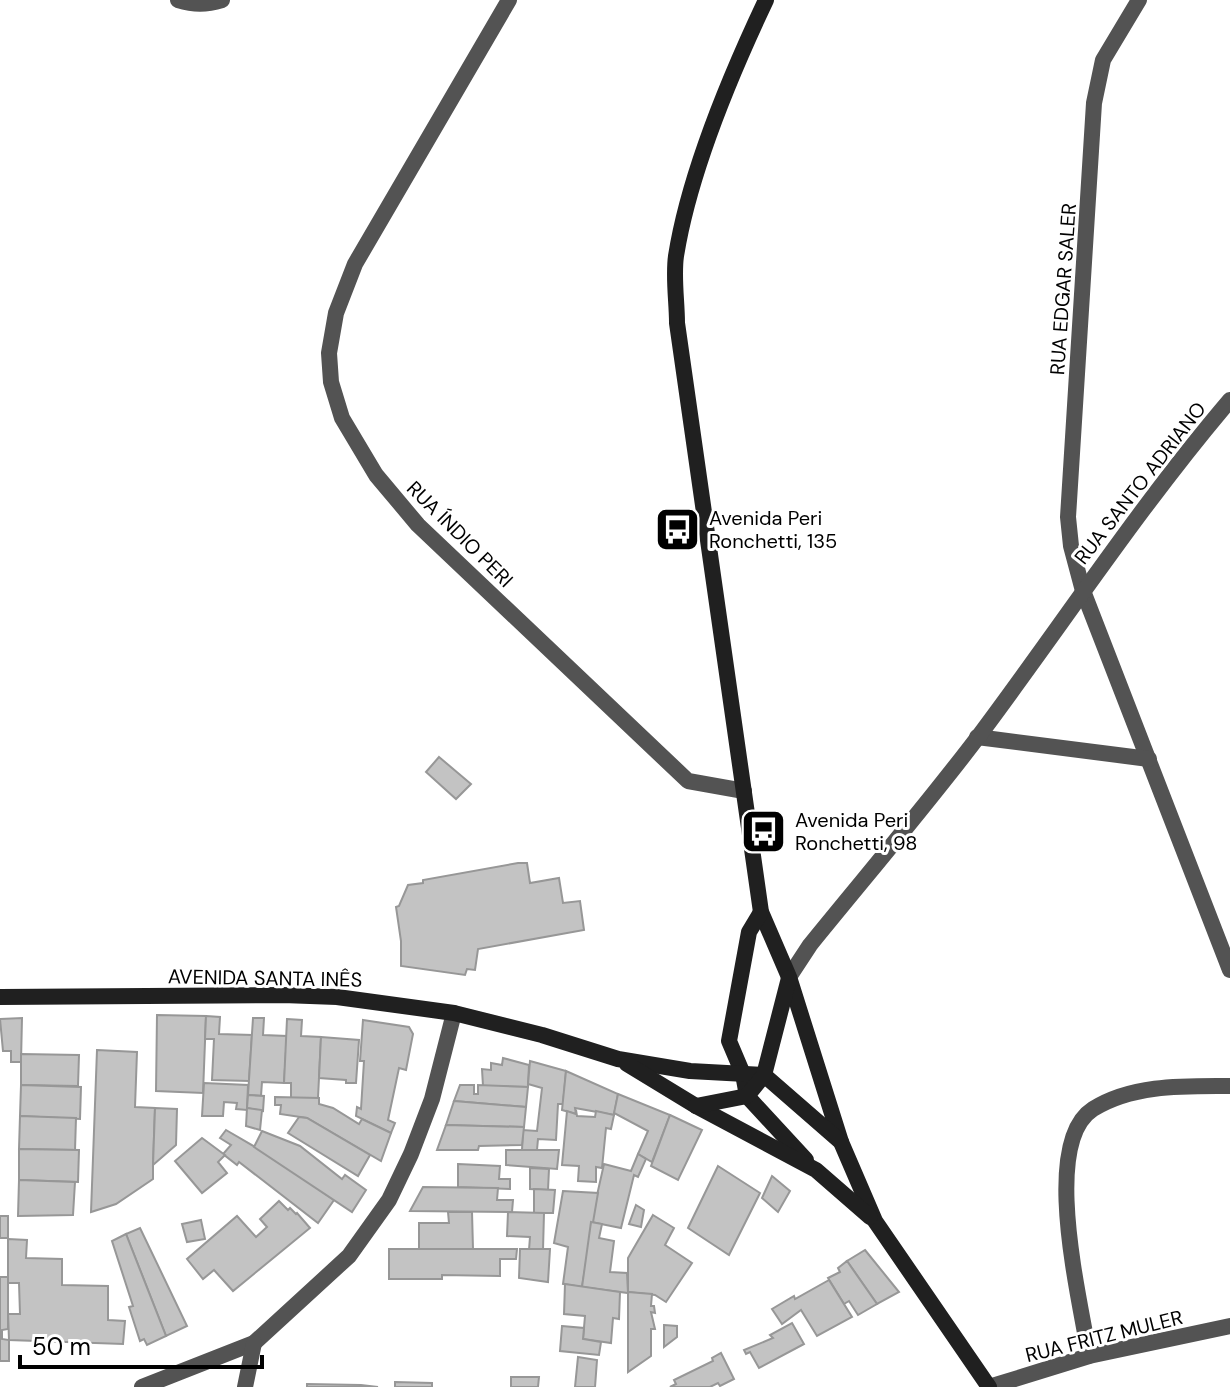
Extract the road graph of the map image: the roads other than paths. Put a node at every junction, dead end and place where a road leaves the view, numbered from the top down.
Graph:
1 (178, 0) edge
2 (222, 0) edge
3 (509, 0) edge
4 (766, 0) edge
5 (1139, 0) edge
6 (1230, 400) edge
7 (1083, 591) junction
8 (977, 737) junction
9 (1149, 759) junction
10 (744, 791) junction
11 (761, 912) junction
12 (1230, 970) edge
13 (789, 977) junction
14 (0, 997) edge
15 (454, 1013) junction
16 (618, 1059) junction
17 (743, 1074) junction
18 (764, 1075) junction
19 (1230, 1086) edge
20 (747, 1096) junction
21 (696, 1106) junction
22 (841, 1142) junction
23 (816, 1170) junction
24 (875, 1221) junction
25 (1230, 1326) edge
26 (254, 1343) junction
27 (1089, 1356) junction
28 (142, 1387) edge
29 (245, 1387) edge
30 (989, 1387) edge

1 - 2 street
3 - 10 street, RUA ÍNDIO PERI
4 - 10 main road
5 - 7 street, RUA EDGAR SALER
6 - 7 street, RUA SANTO ADRIANO
7 - 8 street, RUA SANTO ADRIANO
7 - 9 street, RUA EDGAR SALER
8 - 9 street
8 - 13 street, RUA SANTO ADRIANO
9 - 12 street, RUA EDGAR SALER
10 - 11 main road
11 - 13 main road
11 - 17 main road
13 - 18 main road
13 - 22 main road
14 - 15 main road, AVENIDA SANTA INÊS
15 - 16 main road, AVENIDA SANTA INÊS
15 - 26 street
16 - 17 main road, AVENIDA SANTA INÊS
16 - 21 main road, AVENIDA SANTA INÊS
17 - 18 main road, AVENIDA SANTA INÊS
17 - 20 main road
18 - 20 main road
18 - 22 main road, AVENIDA SANTA INÊS
19 - 27 street
20 - 21 main road
20 - 23 main road
21 - 23 main road, AVENIDA SANTA INÊS
22 - 24 main road, AVENIDA SANTA INÊS
23 - 24 main road, AVENIDA SANTA INÊS
24 - 30 main road, AVENIDA SANTA INÊS
25 - 27 street, RUA FRITZ MULER
26 - 28 street
26 - 29 street
27 - 30 street, RUA FRITZ MULER

